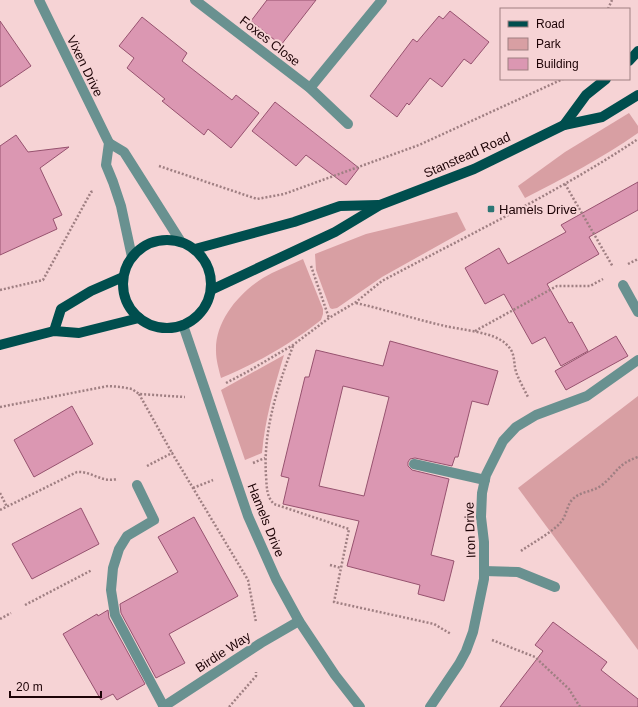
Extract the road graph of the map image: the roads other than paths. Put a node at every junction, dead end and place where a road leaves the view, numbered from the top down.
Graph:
1 (39, 0) edge
2 (195, 0) edge
3 (382, 0) edge
4 (638, 51) edge
5 (630, 60) edge
6 (605, 80) edge
7 (310, 88) junction
8 (638, 95) edge
9 (348, 124) dead end
10 (564, 125) junction
11 (109, 143) junction
12 (380, 205) junction
13 (181, 242) junction
14 (195, 249) junction
15 (132, 257) junction
16 (123, 277) junction
17 (623, 285) road end
18 (211, 290) junction
19 (638, 312) edge
20 (139, 318) junction
21 (183, 325) junction
22 (54, 331) junction
23 (0, 345) edge
24 (638, 360) edge
25 (414, 464) dead end
26 (485, 480) junction
27 (137, 485) dead end
28 (484, 571) junction
29 (555, 587) dead end
30 (299, 621) junction
31 (163, 707) edge
32 (360, 707) edge
33 (430, 707) edge

1 - 11 street, Vixen Drive
2 - 7 street, Foxes Close
3 - 7 street
4 - 5 main road
6 - 10 main road, Stanstead Road
7 - 9 street, Foxes Close
8 - 10 main road, Stanstead Road
10 - 12 main road, Stanstead Road
11 - 13 street, Vixen Drive
11 - 15 street
12 - 14 main road, Stanstead Road
12 - 18 main road, Stanstead Road
13 - 14 main road
13 - 15 main road
14 - 18 main road
15 - 16 main road
16 - 20 main road
16 - 22 main road
17 - 19 street
18 - 21 main road
20 - 21 main road
20 - 22 main road
21 - 30 street, Hamels Drive
22 - 23 main road
24 - 26 street, Iron Drive
25 - 26 street
26 - 28 street, Iron Drive
27 - 31 street
28 - 29 street
28 - 33 street, Iron Drive
30 - 31 street, Birdie Way
30 - 32 street, Hamels Drive

